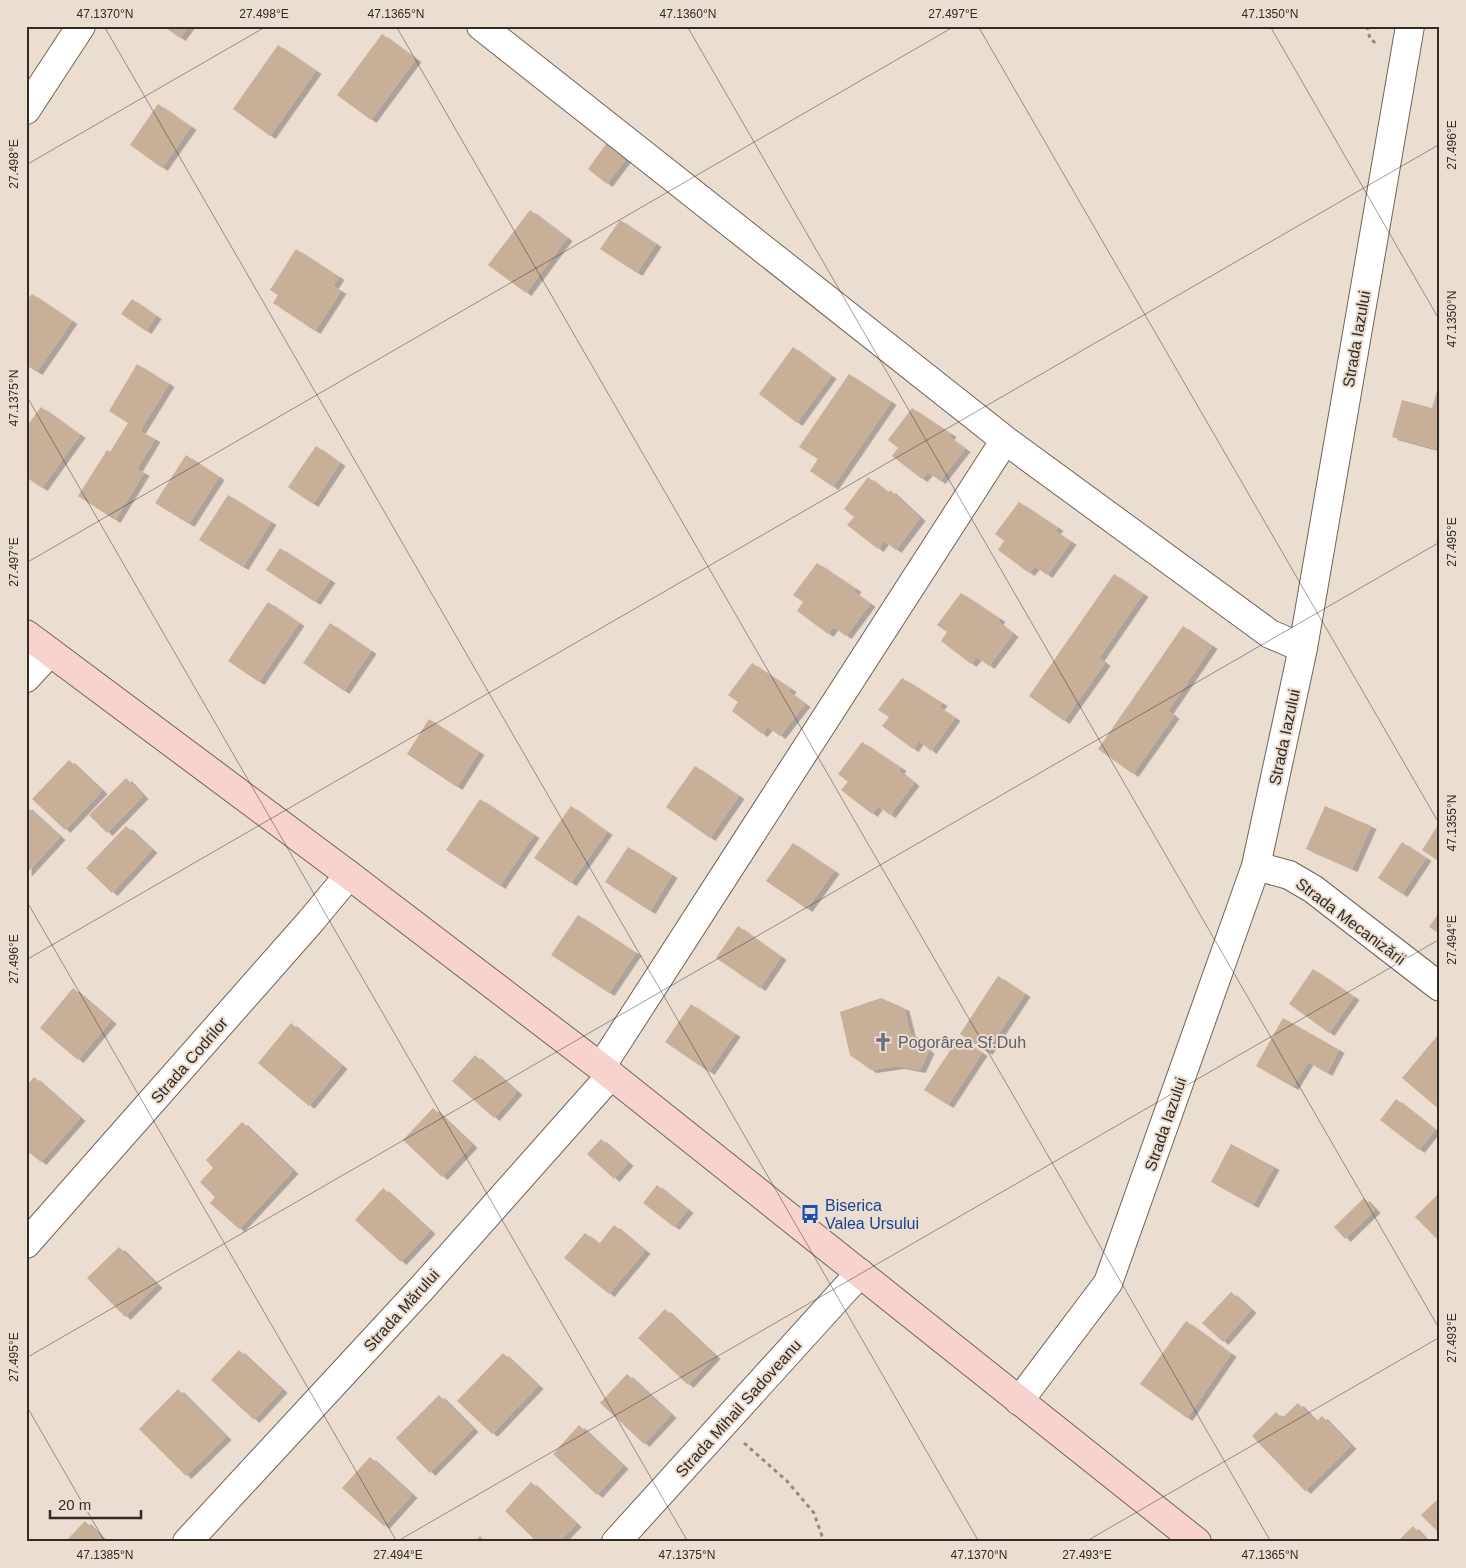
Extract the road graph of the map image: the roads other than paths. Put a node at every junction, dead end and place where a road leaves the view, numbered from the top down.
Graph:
1 (81, 26) edge
2 (481, 26) edge
3 (1410, 26) edge
4 (26, 110) edge
5 (1005, 440) junction
6 (26, 634) edge
7 (1303, 648) junction
8 (50, 652) junction
9 (26, 678) edge
10 (1256, 866) junction
11 (349, 875) junction
12 (1440, 987) edge
13 (606, 1071) junction
14 (26, 1244) edge
15 (860, 1273) junction
16 (1019, 1401) junction
17 (187, 1542) edge
18 (616, 1542) edge
19 (1197, 1542) edge

1 - 4 street
2 - 5 street
3 - 7 street, Strada Iazului
5 - 7 street
5 - 13 street, Strada Mărului
6 - 8 main road
7 - 10 street, Strada Iazului
8 - 9 street
8 - 11 main road
10 - 12 street, Strada Mecanizării
10 - 16 street, Strada Iazului
11 - 13 main road
11 - 14 street, Strada Codrilor
13 - 15 main road
13 - 17 street, Strada Mărului
15 - 16 main road
15 - 18 street, Strada Mihail Sadoveanu
16 - 19 main road

